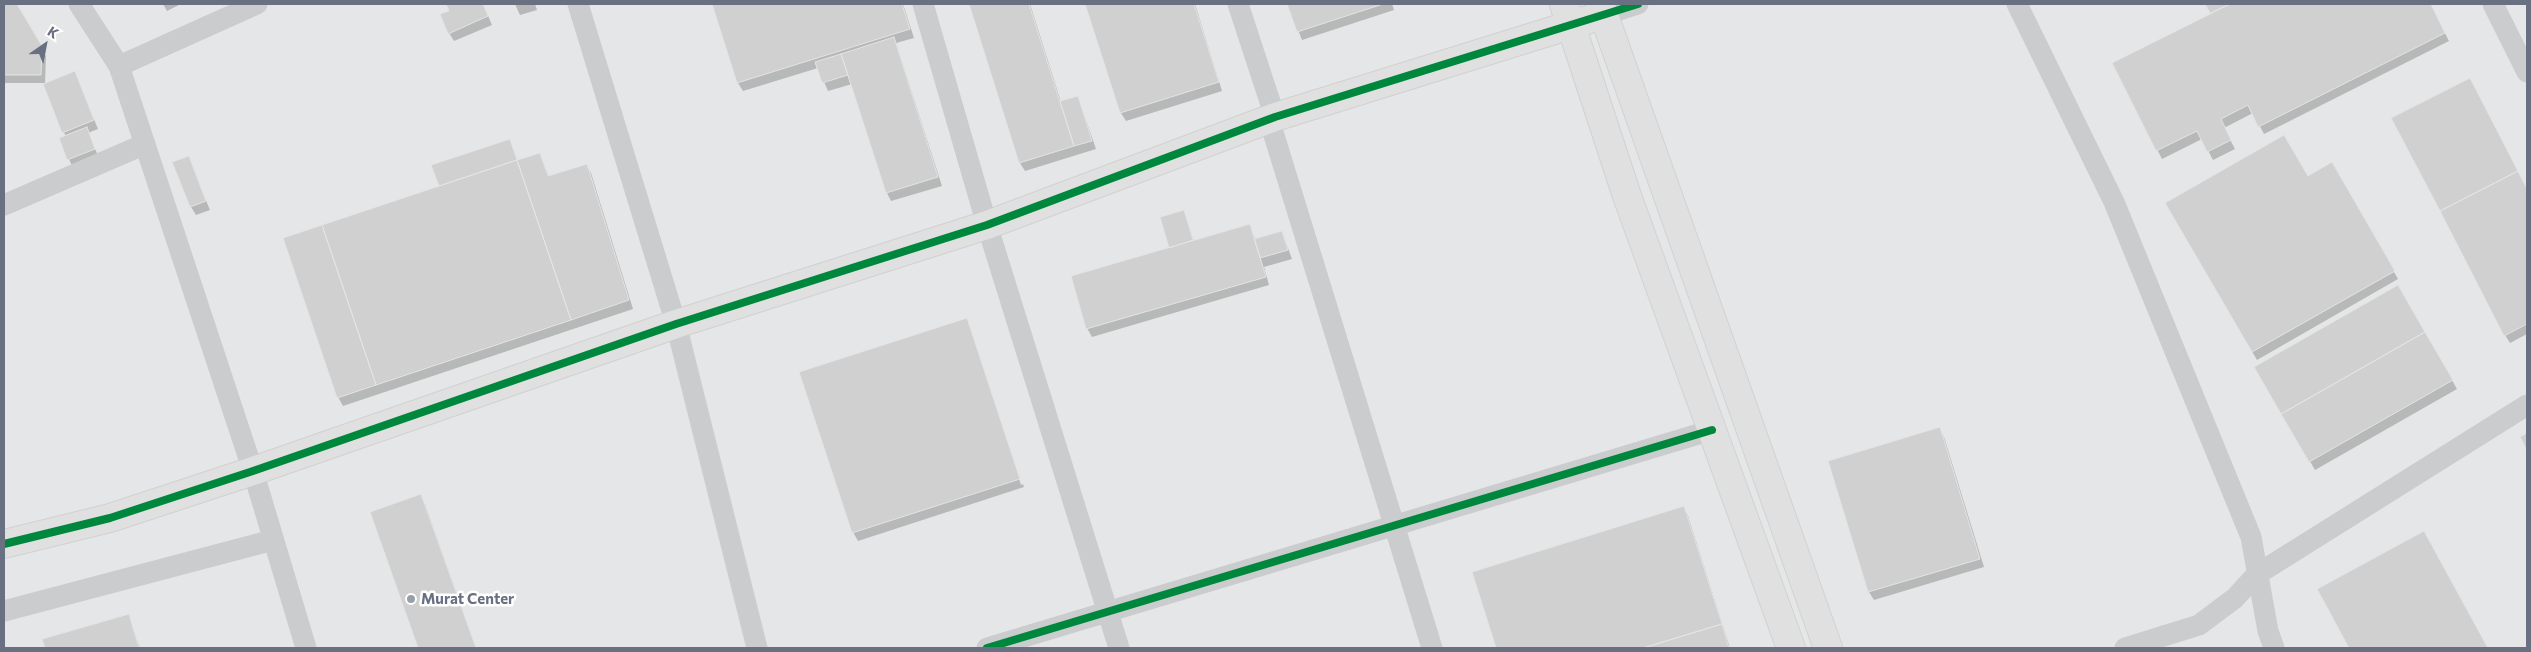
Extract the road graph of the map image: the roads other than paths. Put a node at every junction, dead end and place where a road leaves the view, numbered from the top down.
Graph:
1 (79, 4) edge
2 (257, 4) edge
3 (578, 4) edge
4 (923, 4) edge
5 (1238, 4) edge
6 (1638, 4) edge
7 (2017, 4) edge
8 (2493, 4) edge
9 (1601, 9) edge
10 (1567, 14) edge
11 (118, 66) junction
12 (2527, 72) edge
13 (1272, 118) junction
14 (145, 144) junction
15 (4, 205) edge
16 (987, 225) junction
17 (676, 324) junction
18 (2527, 405) edge
19 (1712, 430) junction
20 (253, 471) junction
21 (1396, 525) junction
22 (4, 526) edge
23 (38, 537) junction
24 (274, 540) junction
25 (4, 544) edge
26 (2256, 575) junction
27 (4, 611) edge
28 (1108, 612) junction
29 (306, 648) edge
30 (757, 648) edge
31 (988, 648) edge
32 (1119, 648) edge
33 (1432, 648) edge
34 (1791, 648) edge
35 (1828, 648) edge
36 (2125, 648) edge
37 (2274, 648) edge

1 - 11 street
2 - 11 street
3 - 17 street
4 - 16 street
5 - 13 street
6 - 9 street
7 - 26 street
8 - 12 street
9 - 10 street
9 - 35 street
10 - 13 street
10 - 19 street
11 - 14 street
13 - 16 street
13 - 21 street
14 - 15 street
14 - 20 street
16 - 17 street
16 - 28 street
17 - 20 street
17 - 30 street
18 - 26 street
19 - 21 street
19 - 34 street
20 - 23 street
20 - 24 street
21 - 28 street
21 - 33 street
22 - 23 street
23 - 25 street
24 - 27 street
24 - 29 street
26 - 36 street
26 - 37 street
28 - 31 street
28 - 32 street

